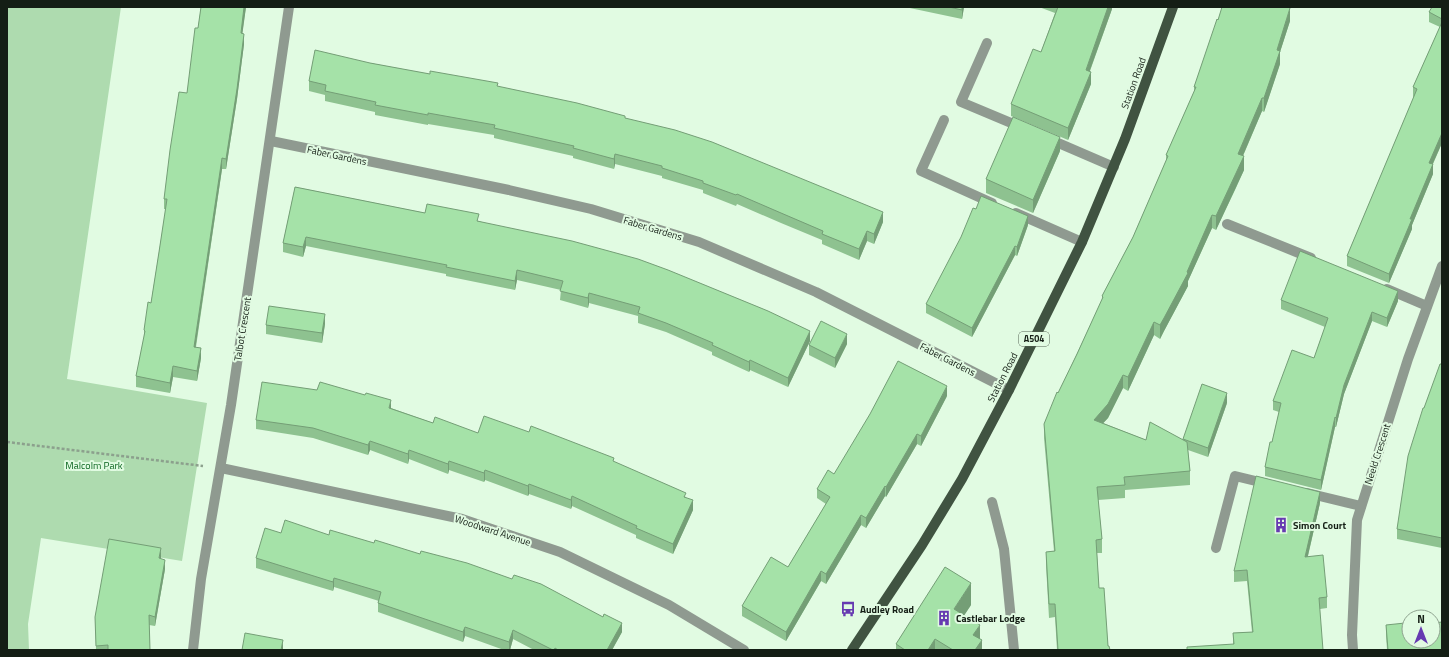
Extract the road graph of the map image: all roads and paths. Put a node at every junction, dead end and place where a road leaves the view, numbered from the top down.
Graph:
1 (289, 7) edge
2 (1173, 7) edge
3 (987, 43) dead end
4 (944, 120) dead end
5 (271, 141) junction
6 (1114, 167) junction
7 (1227, 224) dead end
8 (1082, 242) junction
9 (1324, 264) edge
10 (1442, 266) edge
11 (1375, 284) edge
12 (1427, 306) junction
13 (1009, 390) junction
14 (7, 442) edge
15 (221, 468) junction
16 (1280, 487) edge
17 (1295, 490) edge
18 (992, 502) dead end
19 (1361, 506) junction
20 (1216, 548) dead end
21 (994, 619) dead end
22 (971, 622) edge
23 (193, 650) edge
24 (744, 650) edge
25 (852, 650) edge
26 (1014, 650) edge
27 (1353, 650) edge

1 - 5 street, Talbot Crescent
2 - 6 main road, Station Road / A504
3 - 6 street
4 - 8 street
5 - 13 street, Faber Gardens
5 - 15 street, Talbot Crescent
6 - 8 main road, Station Road / A504
7 - 9 street
8 - 13 main road, Station Road / A504
10 - 12 street, Neeld Crescent
11 - 12 street
12 - 19 street, Neeld Crescent
13 - 25 main road, Station Road / A504
14 - 15 path
15 - 23 street, Talbot Crescent
15 - 24 street, Woodward Avenue
16 - 20 street
17 - 19 street
18 - 26 street
19 - 27 street, Neeld Crescent
21 - 22 path

